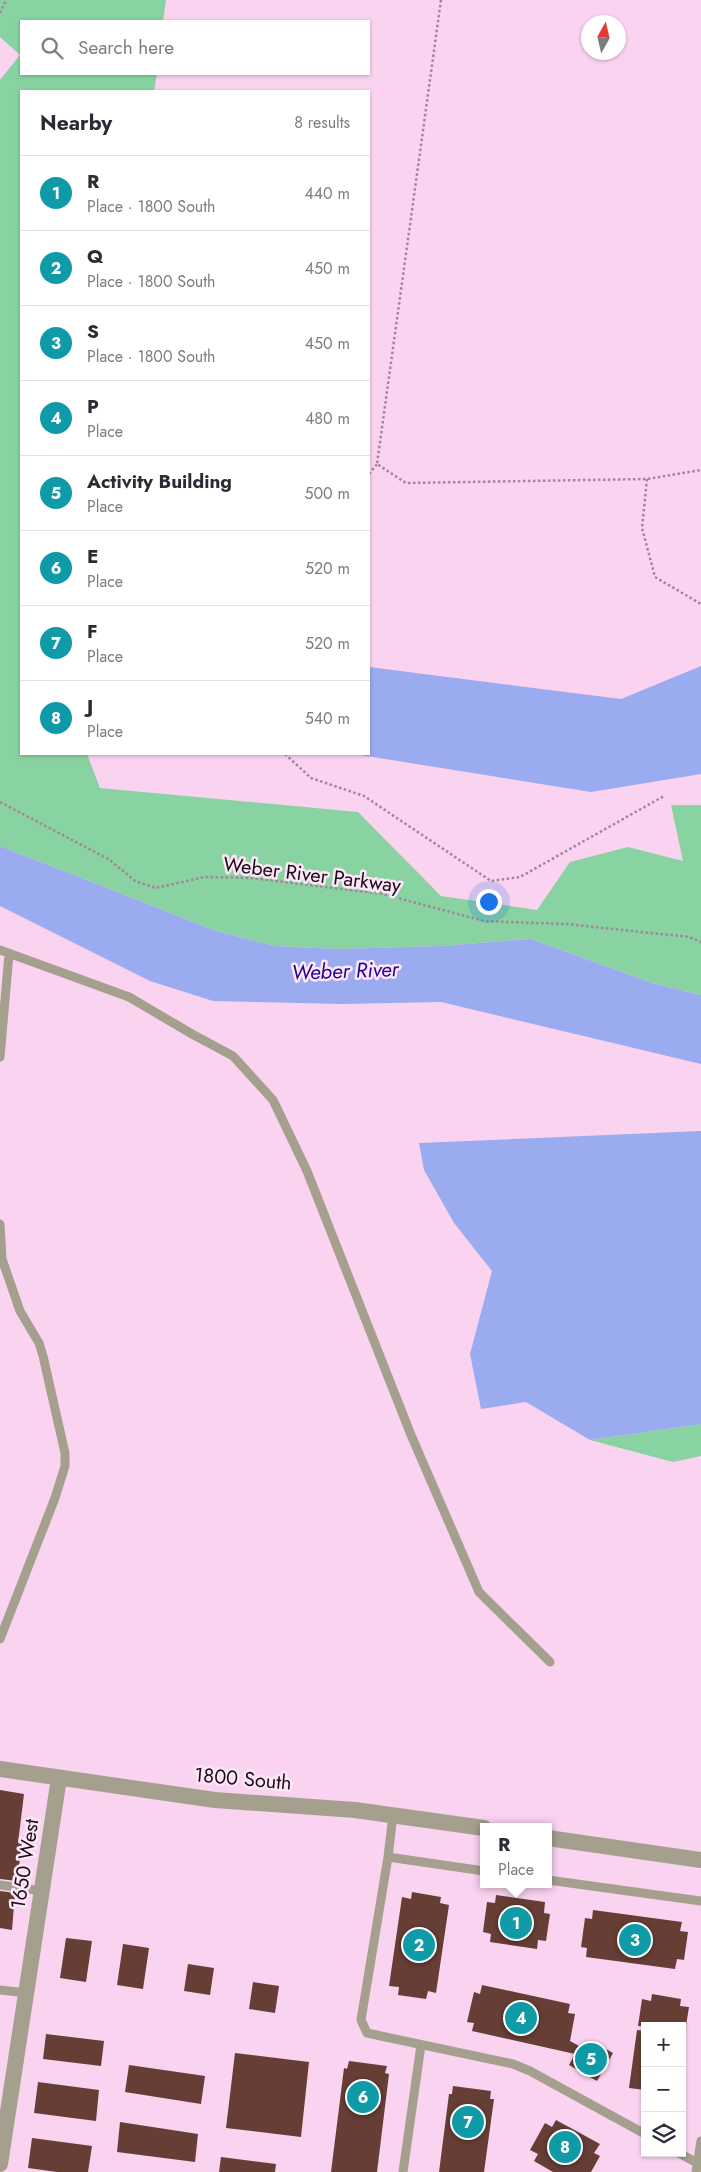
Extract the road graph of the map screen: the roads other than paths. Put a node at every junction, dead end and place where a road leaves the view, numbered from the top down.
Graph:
1 (4, 952) edge
2 (0, 1057) edge
3 (0, 1224) edge
4 (0, 1639) edge
5 (550, 1662) dead end
6 (0, 1769) edge
7 (59, 1778) junction
8 (393, 1815) junction
9 (480, 1827) edge
10 (552, 1839) edge
11 (388, 1857) junction
12 (701, 1860) edge
13 (480, 1869) edge
14 (552, 1881) edge
15 (0, 1885) edge
16 (42, 1891) junction
17 (701, 1901) edge
18 (0, 1990) edge
19 (27, 1993) junction
20 (421, 2046) junction
21 (6, 2096) edge
22 (641, 2132) edge
23 (701, 2140) edge
24 (684, 2157) edge
25 (0, 2164) edge
26 (697, 2168) edge
27 (403, 2172) edge

1 - 2 lane
1 - 5 lane
3 - 4 lane
6 - 7 street, 1800 South
7 - 8 street, 1800 South
7 - 16 street, 1650 West
8 - 9 street, 1800 South
8 - 11 lane
10 - 12 street
11 - 13 lane
11 - 20 lane
14 - 17 lane
15 - 16 lane
16 - 19 street, 1650 West
18 - 19 lane
19 - 21 street, 1650 West
20 - 22 lane
20 - 27 lane
21 - 25 street, 1650 West
23 - 26 lane
24 - 26 lane

